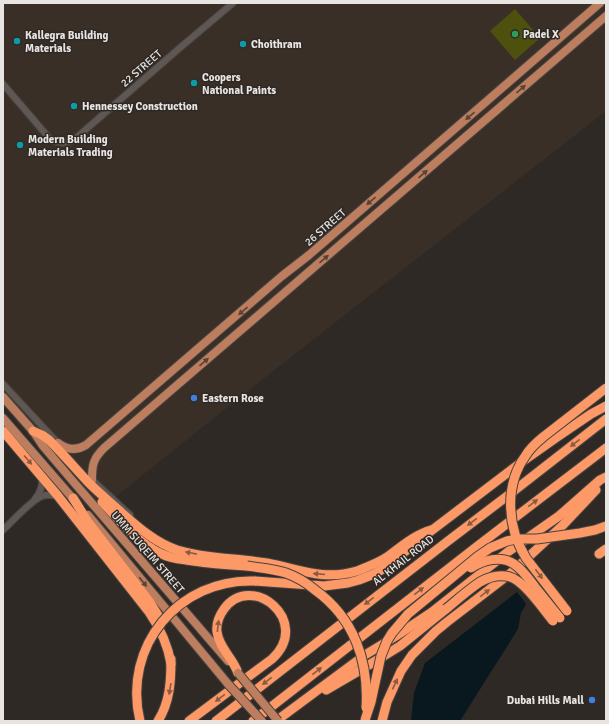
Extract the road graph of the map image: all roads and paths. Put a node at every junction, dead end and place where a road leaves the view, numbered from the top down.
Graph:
1 (233, 3) edge
2 (600, 3) edge
3 (606, 16) edge
4 (3, 84) edge
5 (309, 255) junction
6 (306, 276) junction
7 (174, 370) junction
8 (3, 384) edge
9 (175, 388) junction
10 (606, 388) edge
11 (3, 397) edge
12 (606, 406) edge
13 (3, 418) edge
14 (606, 419) edge
15 (3, 431) edge
16 (35, 433) junction
17 (58, 443) junction
18 (606, 448) edge
19 (42, 477) junction
20 (606, 479) edge
21 (92, 480) junction
22 (58, 496) junction
23 (73, 498) junction
24 (32, 503) junction
25 (606, 526) edge
26 (3, 530) edge
27 (431, 530) junction
28 (146, 533) junction
29 (442, 586) junction
30 (567, 611) dead end
31 (171, 664) junction
32 (238, 673) junction
33 (291, 710) junction
34 (140, 721) edge
35 (158, 721) edge
36 (190, 721) edge
37 (216, 721) edge
38 (253, 721) edge
39 (262, 721) edge
40 (277, 721) edge
41 (365, 721) edge
42 (382, 721) edge

1 - 4 street, 22 STREET
2 -> 5 main road, 26 STREET
6 -> 3 main road
5 - 6 main road
5 -> 7 main road, 26 STREET
9 -> 6 main road
7 - 9 main road
7 - 17 main road, 26 STREET
8 - 17 street
9 - 21 main road
10 -> 30 highway, bridge
11 - 16 main road, UMM SUQEIM STREET
12 - 27 highway
13 - 23 main road, UMM SUQEIM STREET
14 -> 37 highway, AL KHAIL ROAD
15 -> 19 highway
16 - 28 highway
16 - 32 main road, UMM SUQEIM STREET
16 - 41 highway, bridge
17 - 21 street
38 -> 18 highway
19 - 22 highway
19 - 24 street
20 - 33 highway
42 -> 20 highway
21 - 28 street
22 - 24 street
22 - 31 highway
23 - 31 highway
23 -> 39 main road, UMM SUQEIM STREET, bridge
24 - 26 street
25 - 29 highway, bridge
27 -> 28 highway
27 - 34 highway, bridge
29 - 33 highway, bridge
29 - 41 highway, bridge
31 -> 35 highway
32 -> 36 highway
32 - 40 main road, UMM SUQEIM STREET, bridge
33 - 40 highway

